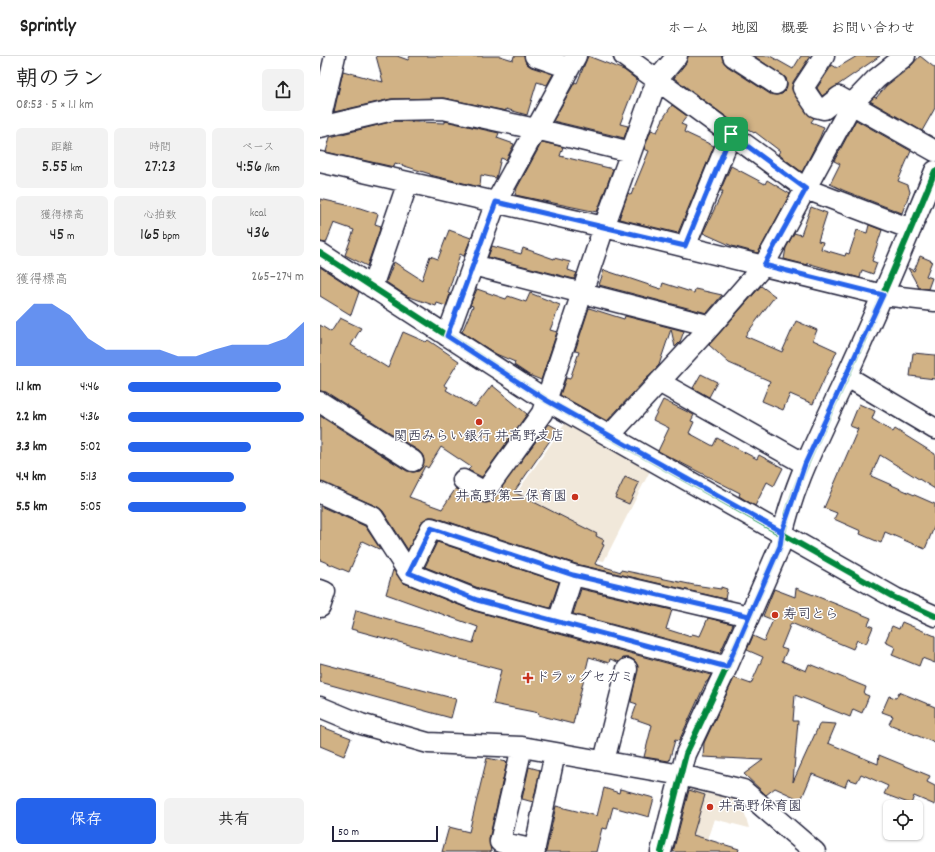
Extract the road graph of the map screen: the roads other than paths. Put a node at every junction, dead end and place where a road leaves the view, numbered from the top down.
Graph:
1 (335, 56) edge
2 (535, 56) edge
3 (624, 56) edge
4 (677, 56) edge
5 (733, 56) edge
6 (824, 56) edge
7 (905, 56) edge
8 (572, 62) edge
9 (771, 74) dead end
10 (657, 80) junction
11 (851, 105) junction
12 (320, 121) edge
13 (320, 127) edge
14 (536, 129) junction
15 (731, 134) junction
16 (935, 151) edge
17 (631, 152) junction
18 (320, 162) edge
19 (935, 171) edge
20 (408, 182) junction
21 (806, 189) junction
22 (496, 202) junction
23 (604, 227) junction
24 (911, 230) junction
25 (685, 246) junction
26 (320, 253) edge
27 (472, 265) junction
28 (764, 265) junction
29 (372, 287) junction
30 (583, 292) junction
31 (883, 295) junction
32 (935, 301) edge
33 (711, 326) junction
34 (447, 336) junction
35 (846, 376) junction
36 (659, 382) junction
37 (546, 400) junction
38 (320, 402) edge
39 (935, 429) edge
40 (610, 435) junction
41 (413, 461) dead end
42 (805, 464) junction
43 (463, 480) dead end
44 (320, 493) edge
45 (782, 532) junction
46 (409, 573) junction
47 (573, 575) junction
48 (320, 590) edge
49 (320, 607) edge
50 (749, 616) junction
51 (935, 616) edge
52 (558, 622) junction
53 (727, 667) junction
54 (627, 669) dead end
55 (320, 707) edge
56 (522, 747) junction
57 (555, 753) junction
58 (604, 761) junction
59 (681, 775) junction
60 (534, 851) edge
61 (661, 852) edge
62 (815, 852) edge

1 - 12 street
2 - 8 street
3 - 10 street
4 - 10 street
5 - 9 street
6 - 11 street
7 - 11 street
8 - 14 street
10 - 15 street
10 - 17 street
11 - 16 street
11 - 21 street
13 - 14 street
14 - 17 street
14 - 22 street
15 - 21 street
15 - 25 street
17 - 23 street
18 - 20 street
19 - 24 street
20 - 22 street
20 - 29 street
21 - 24 street
21 - 28 street
22 - 23 street
22 - 27 street
23 - 25 street
23 - 30 street
24 - 31 street
25 - 28 street
26 - 29 street
27 - 30 street
27 - 34 street
28 - 31 street
28 - 33 street
29 - 34 street
30 - 33 street
30 - 37 street
31 - 32 street
31 - 35 street
33 - 36 street
34 - 37 street
35 - 39 street
35 - 42 street
36 - 40 street
36 - 42 street
37 - 40 street
37 - 43 street
38 - 41 street
40 - 45 street
42 - 45 street
44 - 46 street
45 - 50 street
45 - 51 street
46 - 47 street
46 - 52 street
47 - 50 street
47 - 52 street
48 - 49 street
50 - 53 street
52 - 53 street
53 - 59 street
54 - 58 street
55 - 56 street
56 - 57 street
56 - 60 street
57 - 58 street
57 - 60 street
58 - 59 street
59 - 61 street
59 - 62 street

